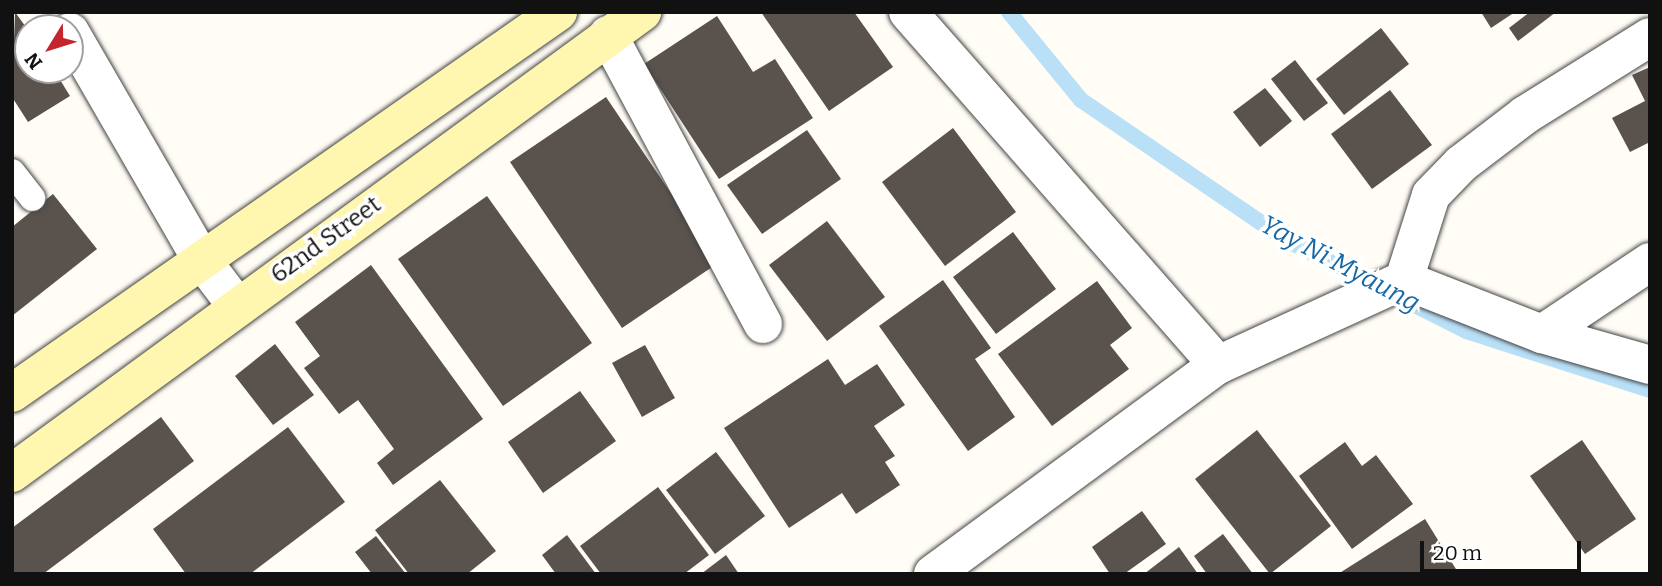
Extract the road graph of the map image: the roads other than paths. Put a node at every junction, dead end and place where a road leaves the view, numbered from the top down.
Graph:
1 (558, 12) edge
2 (642, 12) edge
3 (908, 12) edge
4 (608, 35) junction
5 (1650, 37) edge
6 (84, 56) edge
7 (12, 172) edge
8 (32, 198) dead end
9 (201, 259) junction
10 (1650, 262) edge
11 (1398, 282) junction
12 (236, 306) junction
13 (763, 324) dead end
14 (1542, 334) junction
15 (1218, 365) junction
16 (1650, 365) edge
17 (12, 393) edge
18 (12, 473) edge
19 (933, 574) edge

1 - 9 main road
2 - 4 main road, 62nd Street
3 - 15 street
4 - 12 main road, 62nd Street
4 - 13 street
5 - 11 street
6 - 9 street
7 - 8 lane
9 - 12 street
9 - 17 main road
10 - 14 street
11 - 14 street
11 - 15 street
12 - 18 main road, 62nd Street
14 - 16 street
15 - 19 street

